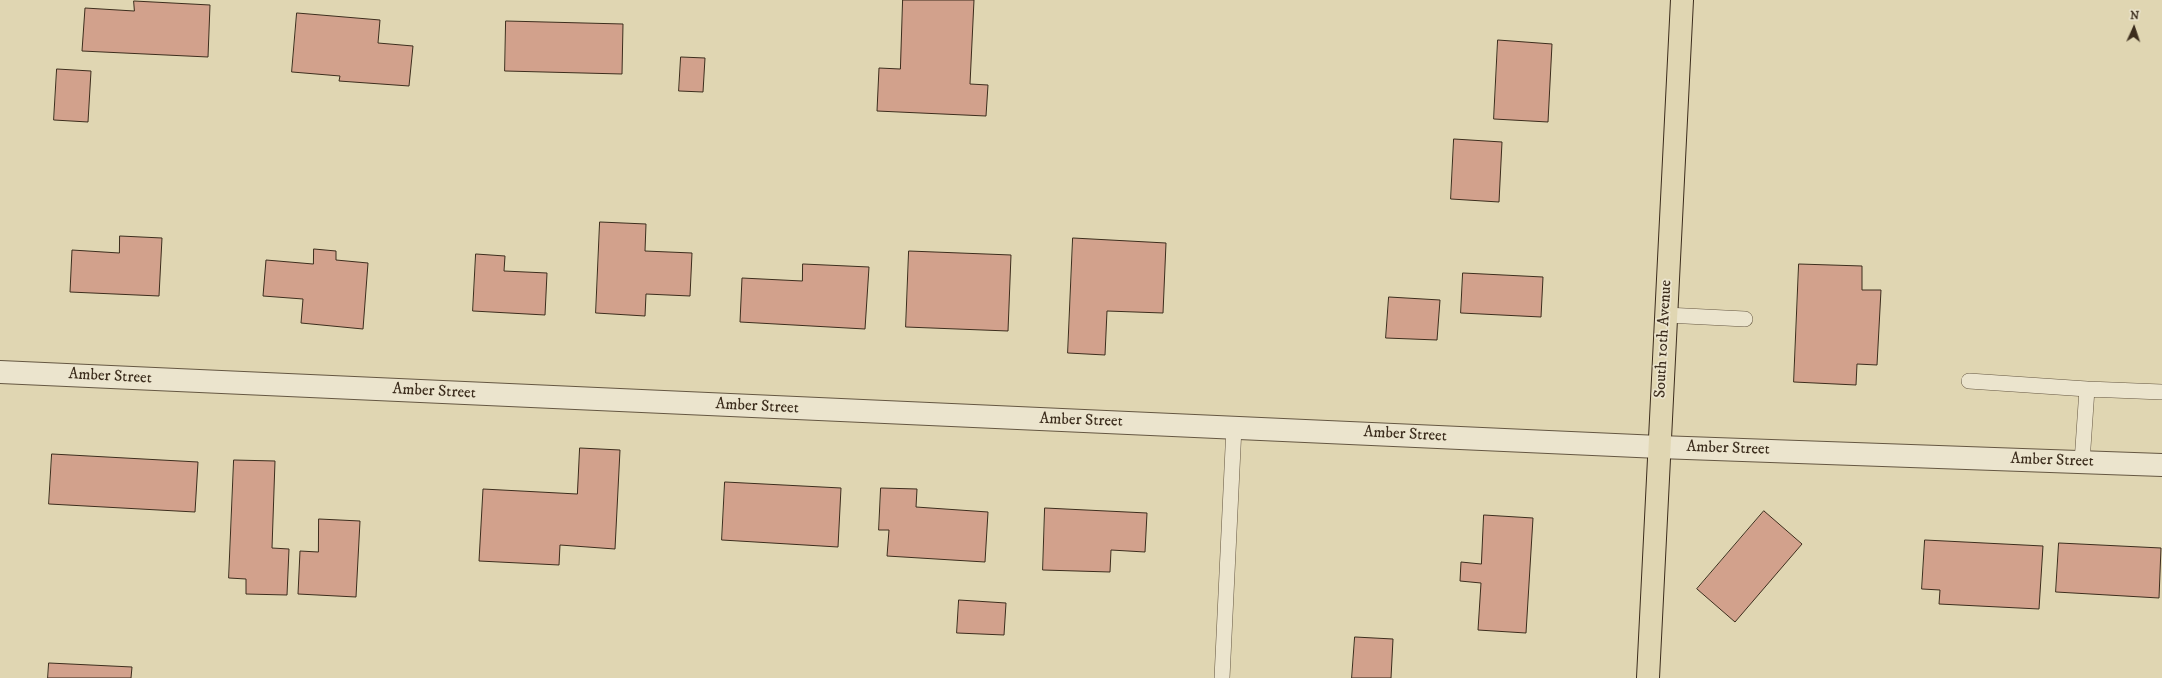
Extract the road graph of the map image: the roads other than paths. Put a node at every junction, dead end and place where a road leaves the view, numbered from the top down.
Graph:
1 (1682, 0) edge
2 (1666, 315) junction
3 (1745, 319) dead end
4 (0, 372) edge
5 (1969, 381) dead end
6 (2087, 389) junction
7 (2162, 392) edge
8 (1234, 427) junction
9 (1659, 447) junction
10 (2082, 462) junction
11 (2162, 465) edge
12 (1222, 678) edge
13 (1648, 678) edge

1 - 2 main road, South 10th Avenue
2 - 3 lane
2 - 9 main road, South 10th Avenue
4 - 8 street, Amber Street
5 - 6 lane
6 - 7 lane
6 - 10 lane
8 - 9 street, Amber Street
8 - 12 lane
9 - 10 street, Amber Street
9 - 13 main road, South 10th Avenue
10 - 11 street, Amber Street

